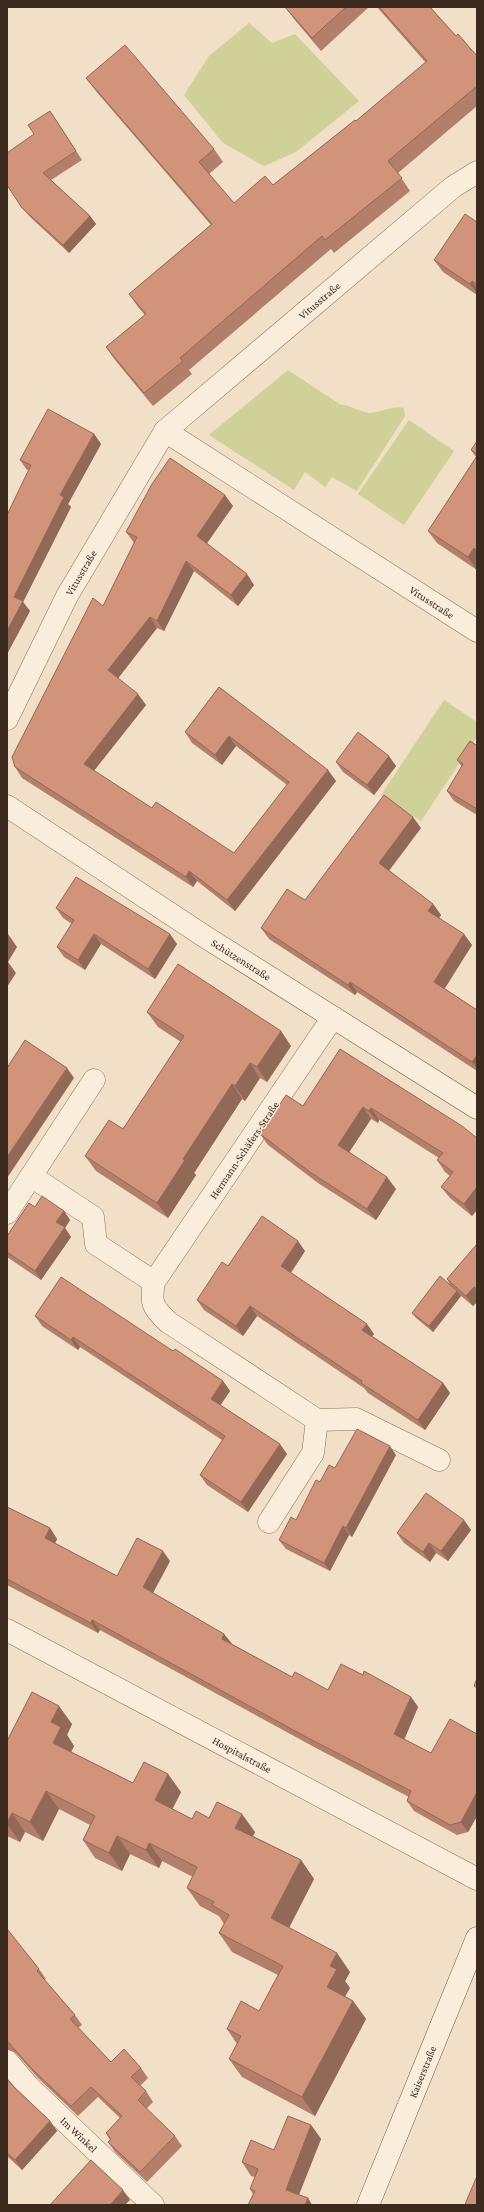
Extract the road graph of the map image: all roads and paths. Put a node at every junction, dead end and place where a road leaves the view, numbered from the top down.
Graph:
1 (477, 172) edge
2 (164, 431) junction
3 (477, 631) edge
4 (7, 719) edge
5 (7, 806) edge
6 (333, 1016) junction
7 (94, 1080) dead end
8 (477, 1108) edge
9 (31, 1176) junction
10 (7, 1213) edge
11 (154, 1282) junction
12 (317, 1420) junction
13 (439, 1460) dead end
14 (269, 1522) dead end
15 (7, 1630) edge
16 (477, 1879) edge
17 (477, 1938) edge
18 (7, 2061) edge
19 (153, 2205) edge
20 (368, 2205) edge

1 - 2 street, Vitusstraße
2 - 3 street, Vitusstraße
2 - 4 street, Vitusstraße
5 - 6 street, Schützenstraße
6 - 8 street, Schützenstraße
6 - 11 street, Hermann-Schäfers-Straße
7 - 9 street
9 - 10 street
9 - 11 street
11 - 12 street, Hermann-Schäfers-Straße
12 - 13 street
12 - 14 street
15 - 16 street, Hospitalstraße
17 - 20 street, Kaiserstraße
18 - 19 street, Im Winkel

